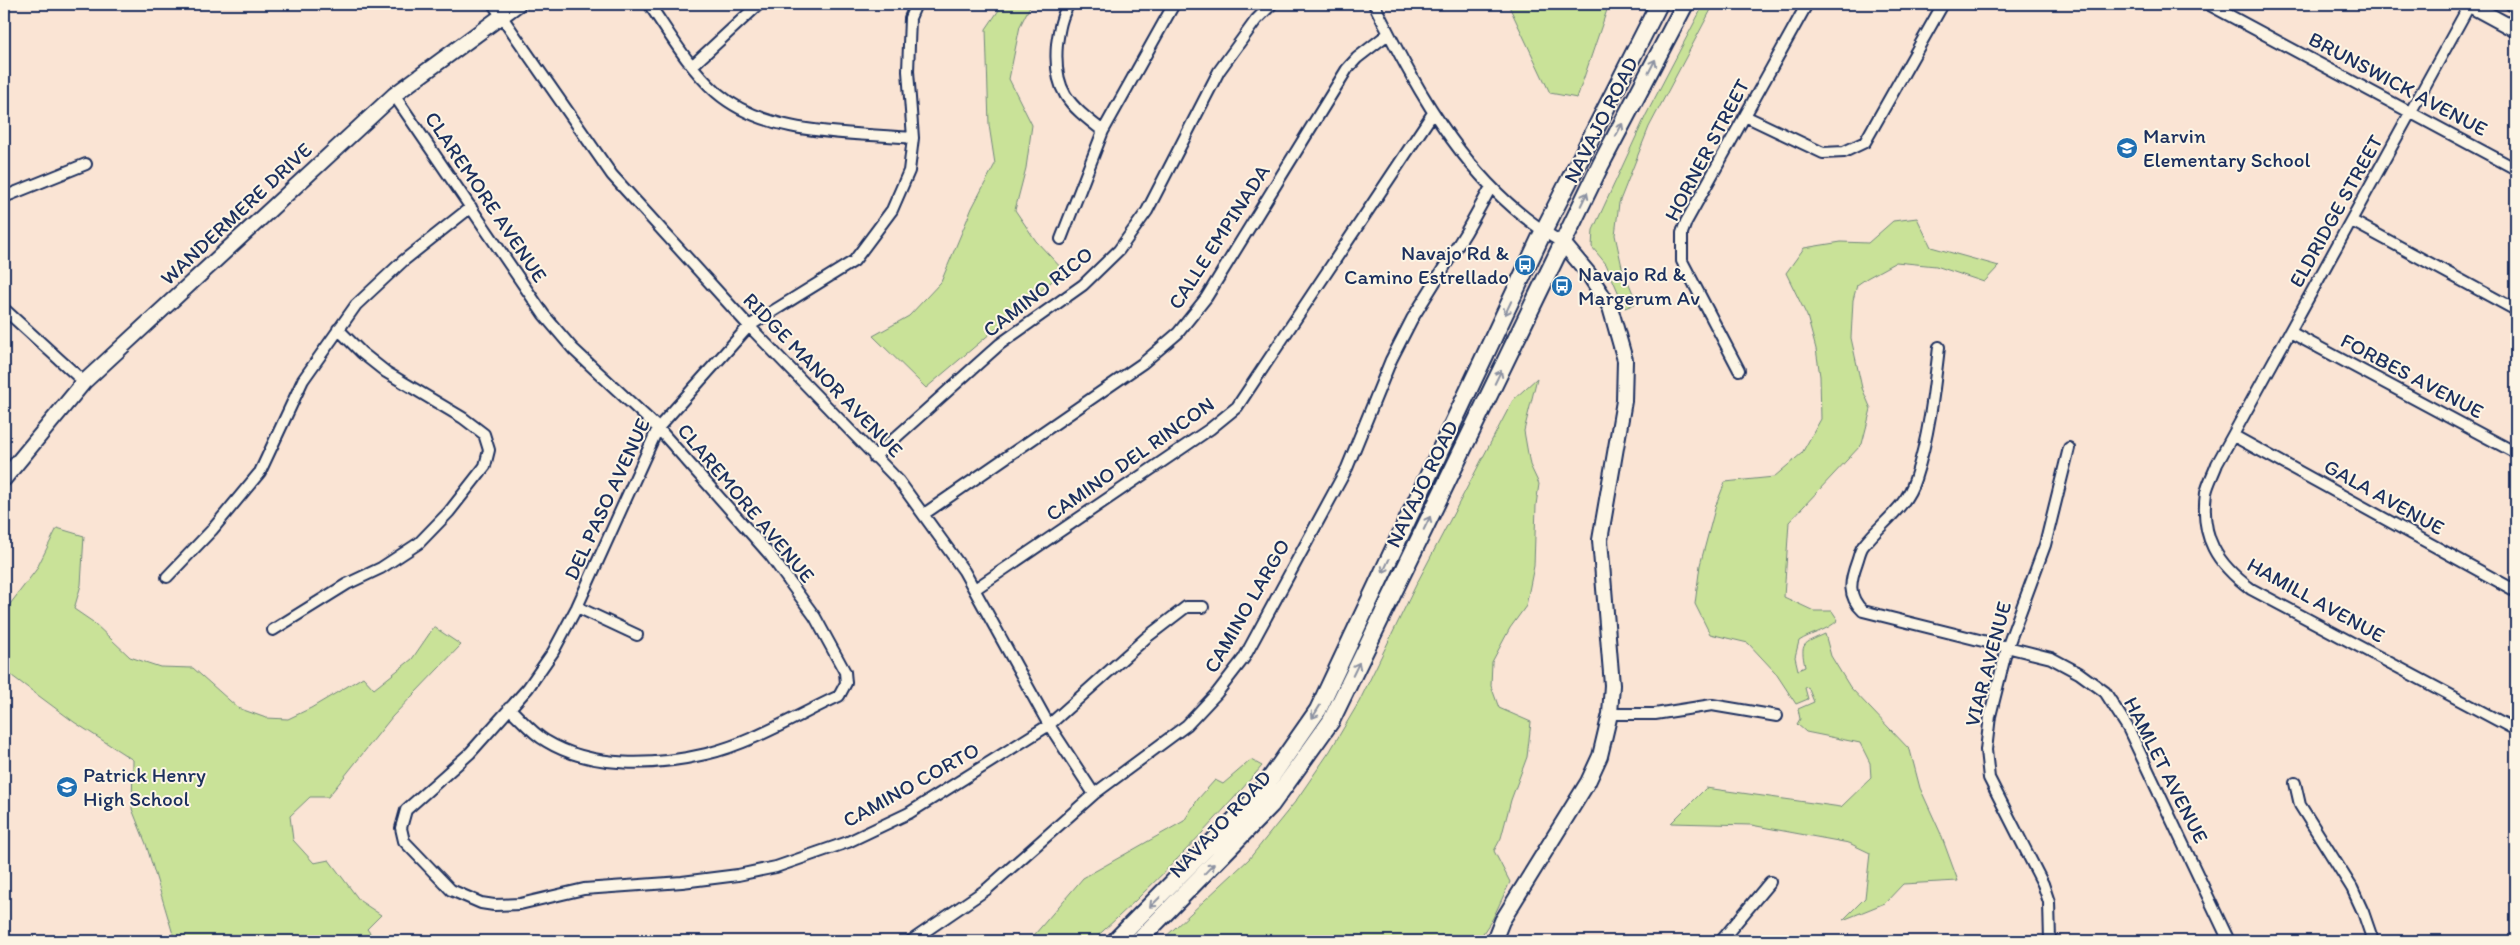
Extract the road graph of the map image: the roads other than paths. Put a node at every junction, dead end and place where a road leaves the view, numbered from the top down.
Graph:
1 (518, 4) edge
2 (648, 4) edge
3 (759, 4) edge
4 (916, 4) edge
5 (1069, 4) edge
6 (1174, 4) edge
7 (1272, 4) edge
8 (1374, 4) edge
9 (1659, 4) edge
10 (1685, 4) edge
11 (1807, 4) edge
12 (1943, 4) edge
13 (2208, 4) edge
14 (2469, 4) edge
15 (497, 10) edge
16 (2516, 30) edge
17 (1388, 34) junction
18 (692, 66) junction
19 (394, 94) junction
20 (1609, 100) junction
21 (1629, 109) junction
22 (2412, 112) junction
23 (1433, 113) junction
24 (1745, 116) junction
25 (1103, 131) junction
26 (913, 138) junction
27 (86, 164) dead end
28 (2516, 169) edge
29 (1491, 186) junction
30 (4, 197) edge
31 (471, 207) junction
32 (2352, 220) junction
33 (1543, 232) junction
34 (1061, 239) dead end
35 (1562, 243) junction
36 (4, 308) edge
37 (2516, 310) edge
38 (749, 326) junction
39 (338, 328) junction
40 (2290, 332) junction
41 (1939, 347) dead end
42 (1739, 370) dead end
43 (84, 382) junction
44 (658, 428) junction
45 (2234, 436) junction
46 (2069, 448) dead end
47 (2516, 452) edge
48 (874, 457) junction
49 (4, 479) edge
50 (924, 514) junction
51 (167, 577) dead end
52 (975, 590) junction
53 (2516, 591) edge
54 (577, 607) junction
55 (1203, 607) dead end
56 (273, 630) dead end
57 (638, 635) dead end
58 (2008, 648) junction
59 (509, 708) junction
60 (1610, 714) junction
61 (1777, 716) dead end
62 (1049, 726) junction
63 (2516, 730) edge
64 (2295, 783) dead end
65 (1094, 794) junction
66 (404, 841) joint
67 (1770, 882) dead end
68 (911, 941) edge
69 (1115, 941) edge
70 (1138, 941) edge
71 (1494, 941) edge
72 (1721, 941) edge
73 (2050, 941) edge
74 (2229, 941) edge
75 (2373, 941) edge

1 - 15 street, WANDERMERE DRIVE
2 - 18 street
3 - 18 street
4 - 26 street, DEL PASO AVENUE
5 - 25 street
6 - 25 street
7 - 48 street, CAMINO RICO
8 - 17 street
9 - 20 main road, NAVAJO ROAD
21 -> 10 main road, NAVAJO ROAD
11 - 24 street, HORNER STREET
12 - 24 street
13 - 22 street, BRUNSWICK AVENUE
14 - 16 street
14 - 22 street, ELDRIDGE STREET
15 - 19 street, WANDERMERE DRIVE
15 - 38 street, RIDGE MANOR AVENUE
17 - 23 street
17 - 50 street, CALLE EMPINADA
18 - 26 street
19 - 31 street, CLAREMORE AVENUE
19 - 43 street, WANDERMERE DRIVE
20 - 21 main road
20 - 33 main road, NAVAJO ROAD
35 -> 21 main road, NAVAJO ROAD
22 - 28 street, BRUNSWICK AVENUE
22 - 32 street, ELDRIDGE STREET
23 - 29 street
23 - 52 street, CAMINO DEL RINCON
24 - 42 street, HORNER STREET
25 - 34 street
26 - 38 street, DEL PASO AVENUE
27 - 30 street
29 - 33 street
29 - 65 street, CAMINO LARGO
31 - 39 street
31 - 44 street, CLAREMORE AVENUE
32 - 37 street
32 - 40 street, ELDRIDGE STREET
33 - 35 street
33 -> 69 main road, NAVAJO ROAD
35 - 60 street
70 -> 35 main road, NAVAJO ROAD
36 - 43 street
38 - 44 street, DEL PASO AVENUE
38 - 48 street, RIDGE MANOR AVENUE
39 - 51 street
39 - 56 street
40 - 45 street, ELDRIDGE STREET
40 - 47 street, FORBES AVENUE
41 - 58 street, HAMLET AVENUE
43 - 49 street, WANDERMERE DRIVE
44 - 54 street, DEL PASO AVENUE
44 - 59 street, CLAREMORE AVENUE
45 - 53 street, GALA AVENUE
45 - 63 street, HAMILL AVENUE
46 - 58 street, VIAR AVENUE
48 - 50 street, RIDGE MANOR AVENUE
50 - 52 street, RIDGE MANOR AVENUE
52 - 62 street, RIDGE MANOR AVENUE
54 - 57 street
54 - 59 street, DEL PASO AVENUE
55 - 62 street, CAMINO CORTO
58 - 73 street, VIAR AVENUE
58 - 74 street, HAMLET AVENUE
59 - 66 street, DEL PASO AVENUE
60 - 61 street
60 - 71 street
62 - 65 street, RIDGE MANOR AVENUE
62 - 66 street, CAMINO CORTO
64 - 75 street
65 - 68 street, CAMINO LARGO
67 - 72 street

